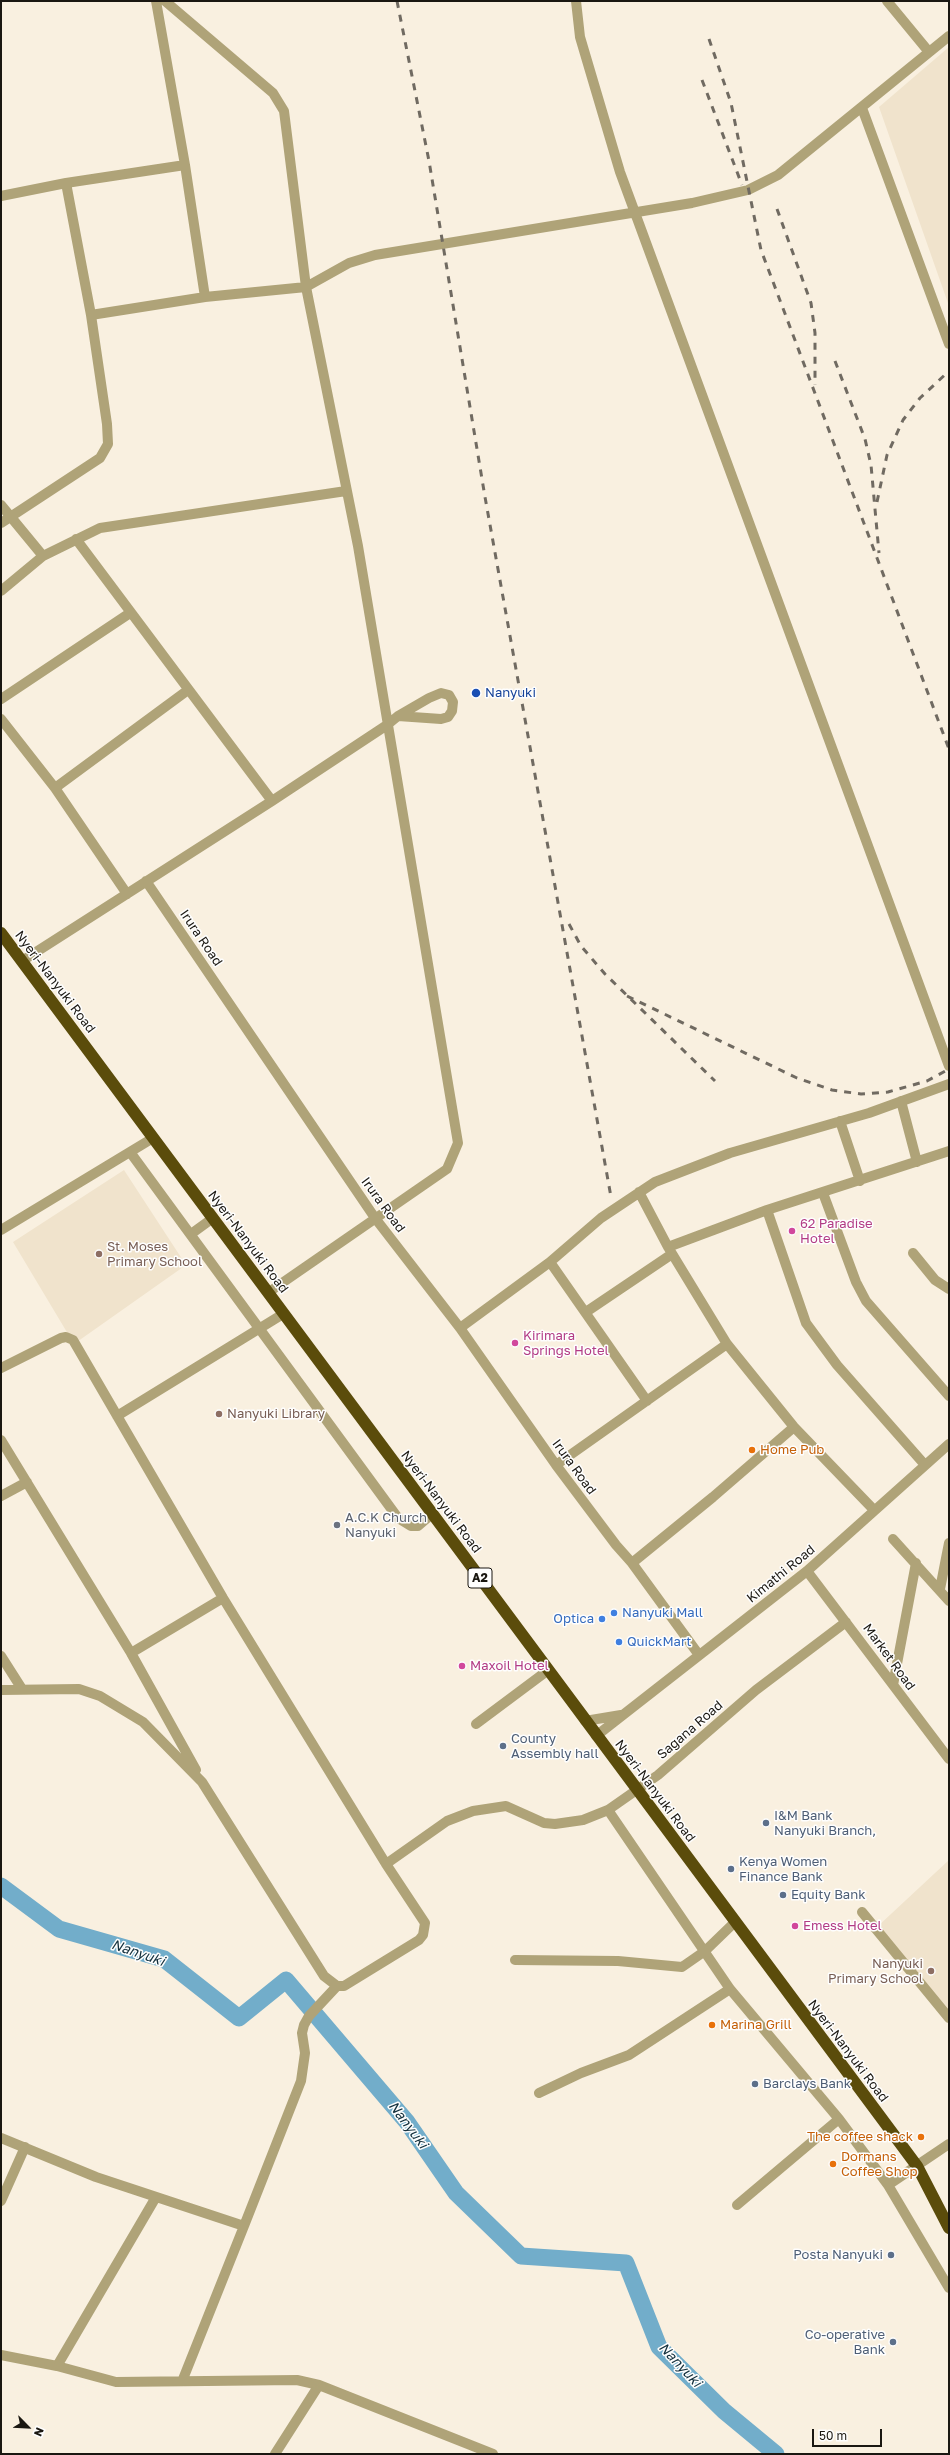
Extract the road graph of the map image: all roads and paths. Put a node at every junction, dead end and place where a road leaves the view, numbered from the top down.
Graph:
1 (156, 1) edge
2 (165, 1) edge
3 (576, 1) edge
4 (887, 1) edge
5 (949, 36) edge
6 (929, 52) junction
7 (862, 108) junction
8 (185, 165) junction
9 (66, 183) junction
10 (1, 196) edge
11 (634, 211) junction
12 (306, 287) junction
13 (205, 297) junction
14 (91, 315) junction
15 (949, 344) edge
16 (346, 491) junction
17 (1, 505) edge
18 (12, 516) junction
19 (1, 523) edge
20 (76, 539) junction
21 (43, 556) junction
22 (1, 591) edge
23 (130, 613) junction
24 (188, 690) junction
25 (1, 699) edge
26 (398, 716) junction
27 (1, 719) edge
28 (387, 725) junction
29 (55, 788) junction
30 (272, 802) junction
31 (146, 881) junction
32 (127, 894) junction
33 (1, 933) edge
34 (22, 962) junction
35 (949, 1066) edge
36 (949, 1084) edge
37 (901, 1101) junction
38 (840, 1121) junction
39 (153, 1138) junction
40 (949, 1151) edge
41 (130, 1152) junction
42 (917, 1162) junction
43 (860, 1180) junction
44 (639, 1192) junction
45 (823, 1193) junction
46 (767, 1210) junction
47 (213, 1218) junction
48 (375, 1218) junction
49 (1, 1230) edge
50 (191, 1234) junction
51 (670, 1250) junction
52 (913, 1253) dead end
53 (550, 1262) junction
54 (949, 1289) edge
55 (269, 1292) junction
56 (586, 1312) junction
57 (283, 1314) junction
58 (260, 1328) junction
59 (460, 1328) junction
60 (727, 1344) junction
61 (1, 1368) edge
62 (949, 1396) edge
63 (647, 1402) junction
64 (117, 1416) junction
65 (794, 1427) junction
66 (1, 1440) edge
67 (949, 1444) edge
68 (556, 1465) junction
69 (925, 1465) junction
70 (27, 1482) junction
71 (1, 1496) edge
72 (874, 1510) junction
73 (432, 1514) junction
74 (893, 1539) dead end
75 (949, 1543) edge
76 (632, 1563) junction
77 (916, 1563) junction
78 (807, 1571) junction
79 (940, 1589) junction
80 (223, 1598) junction
81 (949, 1601) edge
82 (846, 1622) junction
83 (131, 1654) junction
84 (699, 1655) junction
85 (1, 1656) edge
86 (547, 1670) junction
87 (893, 1685) junction
88 (22, 1689) junction
89 (1, 1690) edge
90 (620, 1715) junction
91 (585, 1721) junction
92 (476, 1724) dead end
93 (596, 1736) junction
94 (949, 1759) edge
95 (202, 1782) junction
96 (637, 1790) junction
97 (608, 1810) junction
98 (386, 1864) junction
99 (862, 1912) dead end
100 (735, 1922) junction
101 (705, 1951) junction
102 (515, 1960) dead end
103 (337, 1986) junction
104 (730, 1989) junction
105 (949, 2018) edge
106 (539, 2093) dead end
107 (839, 2119) junction
108 (1, 2138) edge
109 (949, 2144) edge
110 (24, 2147) junction
111 (917, 2166) junction
112 (888, 2185) junction
113 (156, 2197) junction
114 (1, 2200) edge
115 (737, 2205) dead end
116 (244, 2226) junction
117 (949, 2228) edge
118 (946, 2275) edge
119 (949, 2288) edge
120 (1, 2355) edge
121 (57, 2366) junction
122 (183, 2379) junction
123 (319, 2385) junction
124 (275, 2454) edge
125 (493, 2454) edge

1 - 8 street
2 - 12 street
3 - 11 street
4 - 6 street
5 - 6 street
6 - 7 street
7 - 11 street
7 - 15 street
8 - 9 street
8 - 13 street
9 - 10 street
9 - 14 street
11 - 12 street
11 - 35 street
12 - 13 street
12 - 16 street
13 - 14 street
14 - 18 street
16 - 20 street
16 - 28 street
17 - 18 street
18 - 19 street
18 - 21 street
20 - 21 street
20 - 23 street
21 - 22 street
23 - 24 street
23 - 25 street
24 - 29 street
24 - 30 street
26 - 26 street
26 - 28 street
27 - 29 street
28 - 30 street
28 - 48 street
29 - 32 street
30 - 31 street
31 - 32 street
31 - 48 street, Irura Road
32 - 34 street
33 - 34 highway, Nyeri-Nanyuki Road / A2
34 - 39 highway, Nyeri-Nanyuki Road / A2
36 - 37 street
37 - 38 street
37 - 42 street
38 - 43 street
38 - 44 street
39 - 41 street
39 - 47 highway, Nyeri-Nanyuki Road / A2
40 - 42 street
41 - 49 street
41 - 50 street
42 - 43 street
43 - 45 street
44 - 51 street
44 - 53 street
45 - 46 street
45 - 62 street
46 - 51 street
46 - 69 street
47 - 50 street
47 - 55 highway, Nyeri-Nanyuki Road / A2
48 - 55 street
48 - 59 street, Irura Road
50 - 58 street
51 - 56 street
51 - 60 street
52 - 54 street
53 - 56 street
53 - 59 street
55 - 57 highway, Nyeri-Nanyuki Road / A2
56 - 63 street
57 - 58 street
57 - 73 highway, Nyeri-Nanyuki Road / A2
58 - 64 street
58 - 73 street
59 - 68 street, Irura Road
60 - 63 street
60 - 65 street
61 - 64 street
63 - 68 street
64 - 80 street
65 - 72 street
65 - 76 street
66 - 70 street
67 - 69 street, Kimathi Road
68 - 76 street, Irura Road
69 - 72 street, Kimathi Road
70 - 71 street
70 - 83 street
72 - 78 street, Kimathi Road
73 - 86 highway, Nyeri-Nanyuki Road / A2
74 - 77 street
75 - 79 street
76 - 84 street, Irura Road
77 - 79 street
77 - 87 street
78 - 82 street, Market Road
78 - 84 street, Kimathi Road
79 - 81 street
80 - 83 street
80 - 98 street
82 - 87 street, Market Road
82 - 96 street, Sagana Road
83 - 95 street
84 - 90 street, Kimathi Road
85 - 88 street
86 - 91 highway, Nyeri-Nanyuki Road / A2
86 - 92 street
87 - 94 street, Market Road
88 - 89 street
88 - 95 street
90 - 91 street, Kimathi Road
90 - 93 street, Kimathi Road
91 - 93 highway, Nyeri-Nanyuki Road / A2
93 - 96 highway, Nyeri-Nanyuki Road / A2
95 - 103 street
96 - 97 street, Sagana Road
96 - 100 highway, Nyeri-Nanyuki Road / A2
97 - 98 street, Sagana Road
97 - 101 street
98 - 103 street
99 - 105 street
100 - 101 street
100 - 111 highway, Nyeri-Nanyuki Road / A2
101 - 102 street
101 - 104 street
103 - 116 street
104 - 106 street
104 - 107 street
107 - 112 street
107 - 115 street
108 - 110 street
109 - 111 street
110 - 113 street
110 - 114 street
111 - 112 street
111 - 117 highway, Nyeri-Nanyuki Road / A2
112 - 118 street
113 - 116 street
113 - 121 street
116 - 122 street
118 - 119 street
120 - 121 street
121 - 122 street
122 - 123 street
123 - 124 street
123 - 125 street

